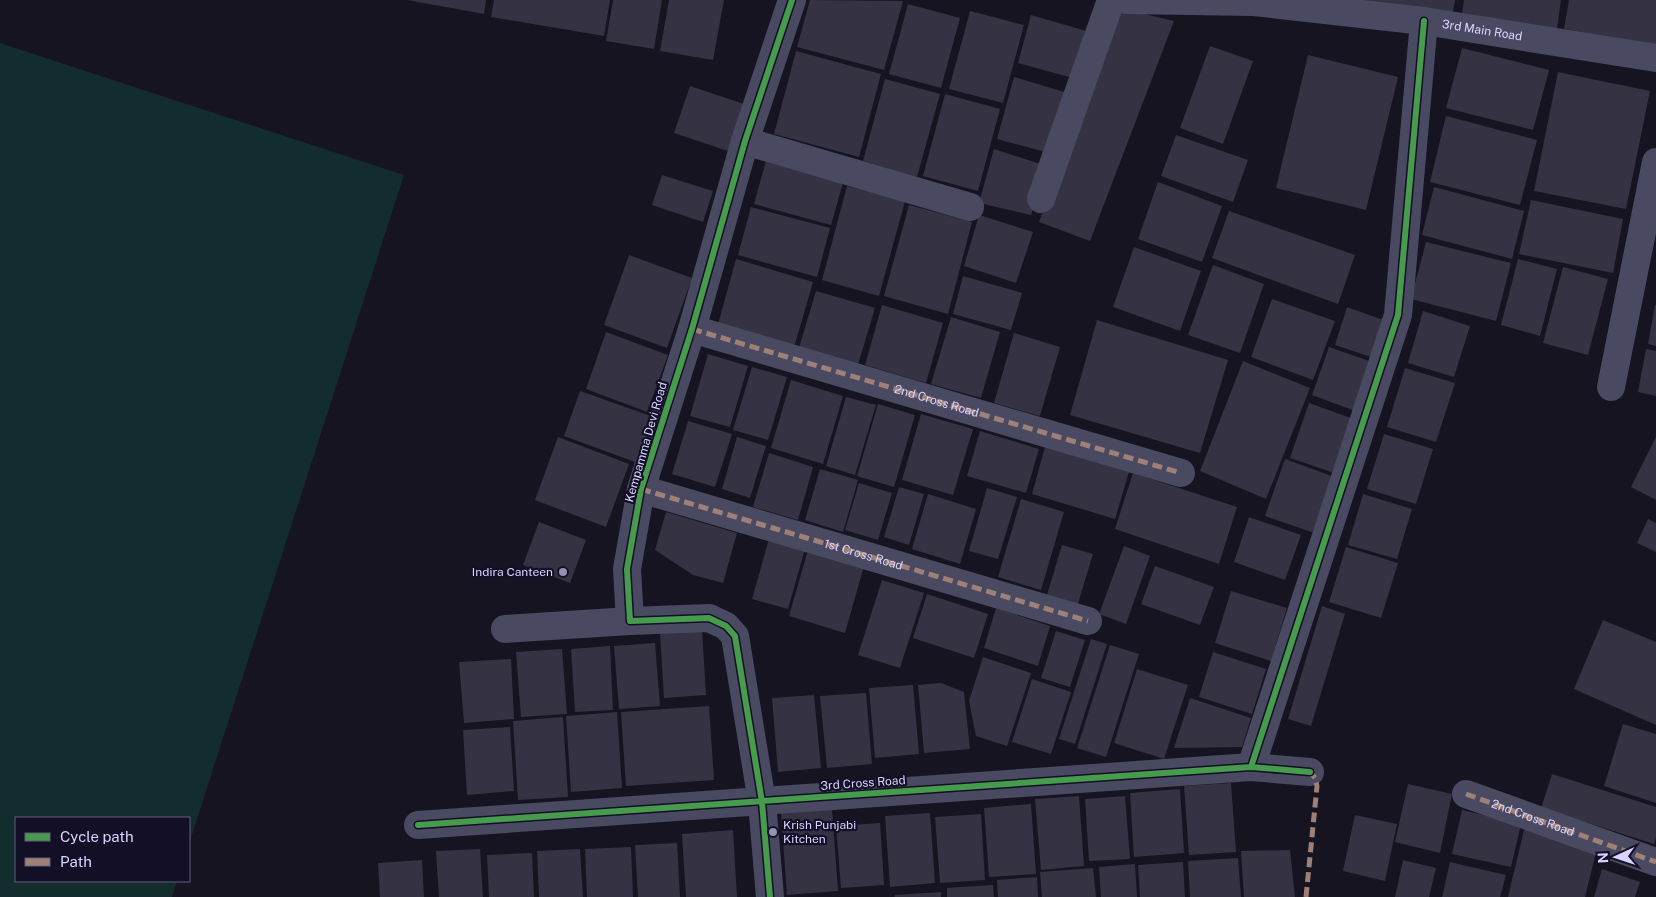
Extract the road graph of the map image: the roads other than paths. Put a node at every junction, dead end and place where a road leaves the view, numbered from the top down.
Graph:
1 (792, 0) edge
2 (1111, 0) edge
3 (1126, 0) edge
4 (1352, 6) edge
5 (1424, 21) junction
6 (1656, 58) edge
7 (745, 141) junction
8 (1656, 162) edge
9 (1041, 199) dead end
10 (970, 207) dead end
11 (692, 328) junction
12 (1611, 387) dead end
13 (1181, 473) dead end
14 (641, 489) junction
15 (630, 621) junction
16 (1088, 621) dead end
17 (505, 629) dead end
18 (1251, 767) junction
19 (1310, 772) dead end
20 (1466, 794) dead end
21 (762, 802) junction
22 (418, 825) dead end
23 (1656, 862) edge
24 (770, 897) edge

1 - 7 street, Kempamma Devi Road
2 - 9 street
3 - 4 street, 3rd Main Road
4 - 5 street, 3rd Main Road
5 - 6 street, 3rd Main Road
5 - 18 street
7 - 10 street
7 - 11 street, Kempamma Devi Road
8 - 12 street
11 - 13 street, 2nd Cross Road
11 - 14 street, Kempamma Devi Road
14 - 15 street, Kempamma Devi Road
14 - 16 street, 1st Cross Road
15 - 17 street
15 - 21 street
18 - 19 street, 3rd Cross Road
18 - 21 street, 3rd Cross Road
20 - 23 street, 2nd Cross Road
21 - 22 street, 3rd Cross Road
21 - 24 street

